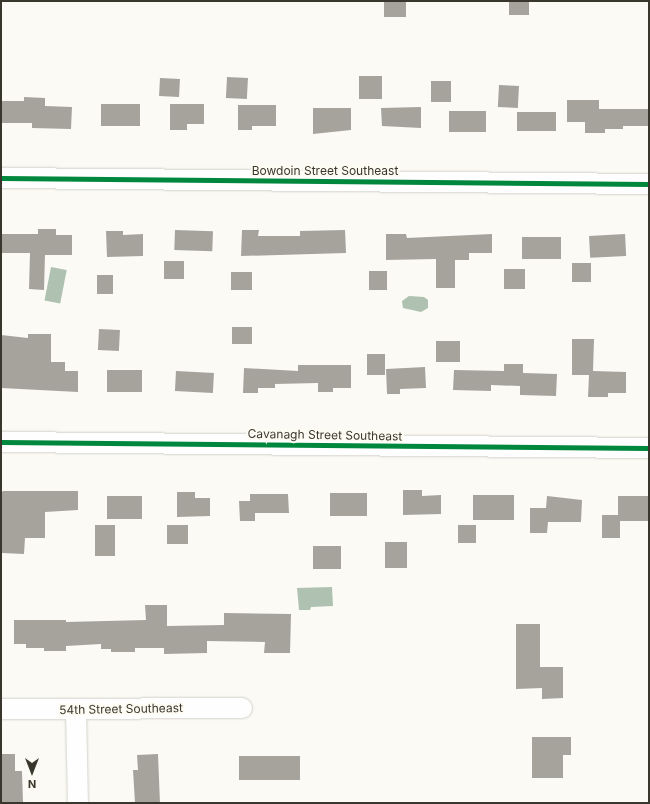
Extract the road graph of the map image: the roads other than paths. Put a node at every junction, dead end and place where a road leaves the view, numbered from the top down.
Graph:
1 (1, 178) edge
2 (649, 184) edge
3 (1, 442) edge
4 (649, 448) edge
5 (242, 708) dead end
6 (1, 709) edge
7 (76, 710) junction
8 (78, 803) edge

1 - 2 street, Bowdoin Street Southeast
3 - 4 street, Cavanagh Street Southeast
5 - 7 street, 54th Street Southeast
6 - 7 street, 54th Street Southeast
7 - 8 street

